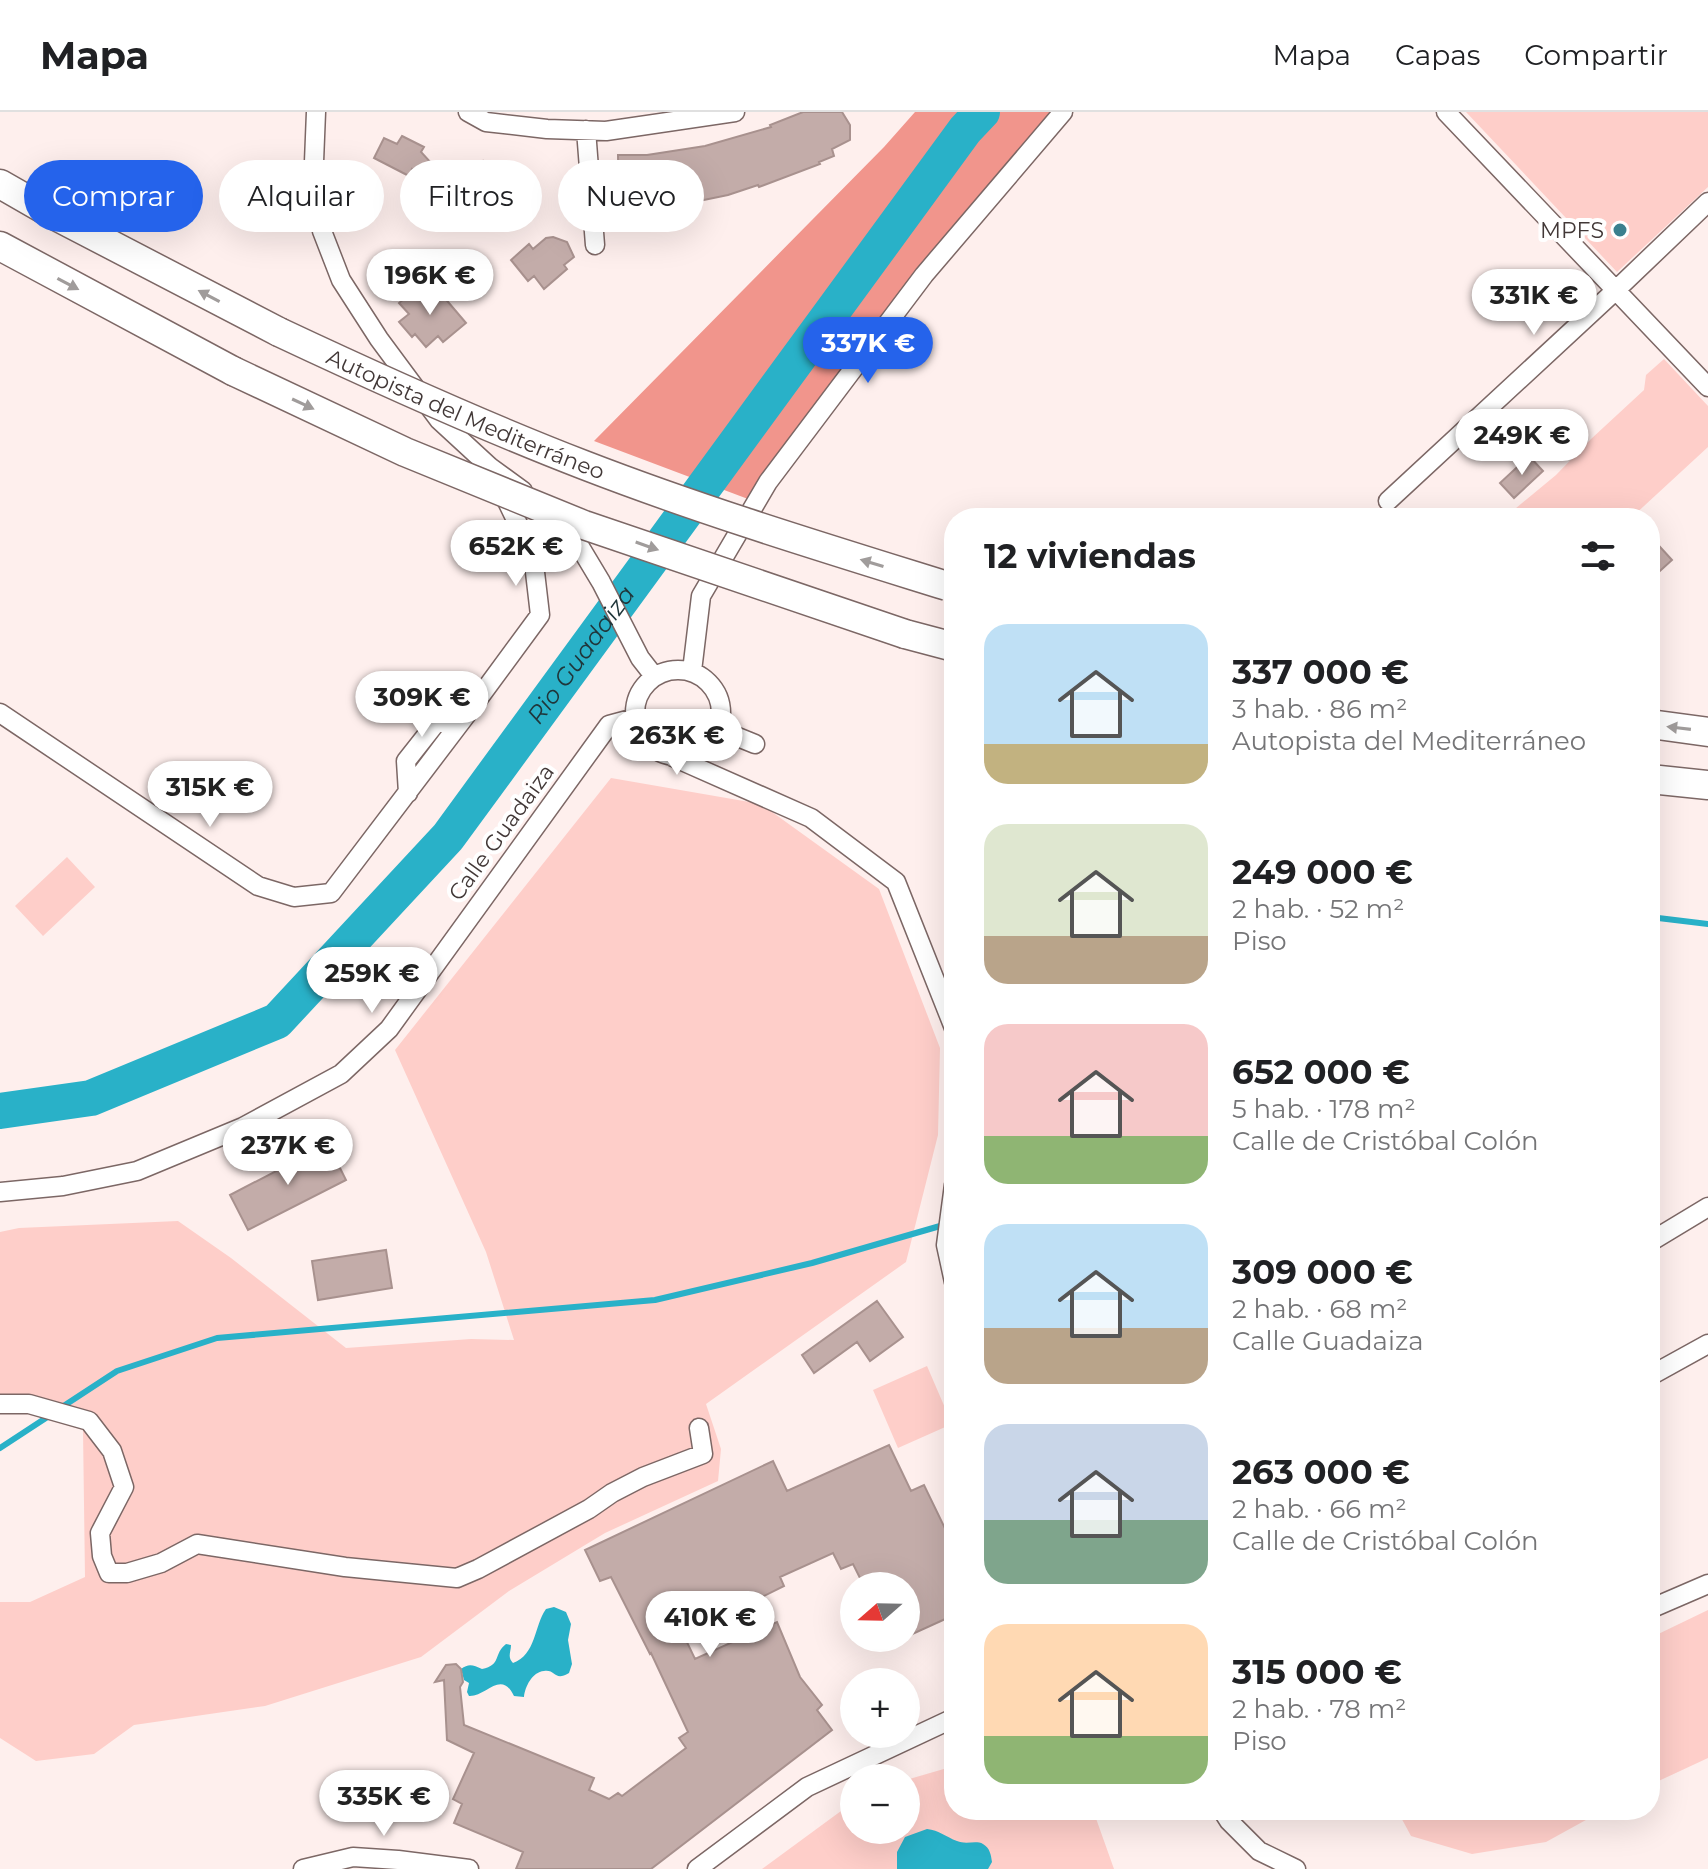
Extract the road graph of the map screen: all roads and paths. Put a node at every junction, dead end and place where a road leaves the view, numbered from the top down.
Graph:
1 (316, 112) edge
2 (468, 112) edge
3 (735, 112) edge
4 (1063, 112) edge
5 (1446, 112) edge
6 (586, 130) junction
7 (0, 184) edge
8 (1708, 202) edge
9 (595, 245) dead end
10 (0, 246) edge
11 (1616, 290) junction
12 (1708, 387) edge
13 (490, 467) junction
14 (1388, 501) dead end
15 (944, 585) edge
16 (944, 644) edge
17 (692, 671) junction
18 (654, 676) junction
19 (0, 713) edge
20 (635, 718) junction
21 (1660, 725) edge
22 (718, 729) junction
23 (1708, 732) edge
24 (755, 744) dead end
25 (673, 757) junction
26 (1660, 780) edge
27 (1708, 785) edge
28 (944, 1003) edge
29 (0, 1192) edge
30 (1708, 1207) edge
31 (1660, 1236) edge
32 (1708, 1344) edge
33 (1660, 1370) edge
34 (0, 1404) edge
35 (699, 1428) dead end
36 (1708, 1584) edge
37 (1660, 1605) edge
38 (944, 1723) edge
39 (1228, 1820) edge
40 (303, 1869) edge
41 (469, 1869) edge
42 (697, 1869) edge
43 (1296, 1869) edge

1 - 13 street
2 - 6 street
3 - 6 street
4 - 17 street
5 - 11 street
6 - 9 street
15 -> 7 highway, Autopista del Mediterráneo, bridge
8 - 11 street
10 -> 16 highway, bridge
11 - 12 street
11 - 14 street
13 - 18 street
13 - 19 street
17 - 18 street
17 - 22 street
18 - 20 street
20 - 25 street
20 - 29 street, Calle Guadaiza
23 -> 21 highway
22 - 24 street
22 - 25 street
25 - 28 street
26 - 27 highway
30 - 31 street
32 - 33 street
34 - 35 street
36 - 37 street
38 - 42 street
39 - 43 street
40 - 41 street

